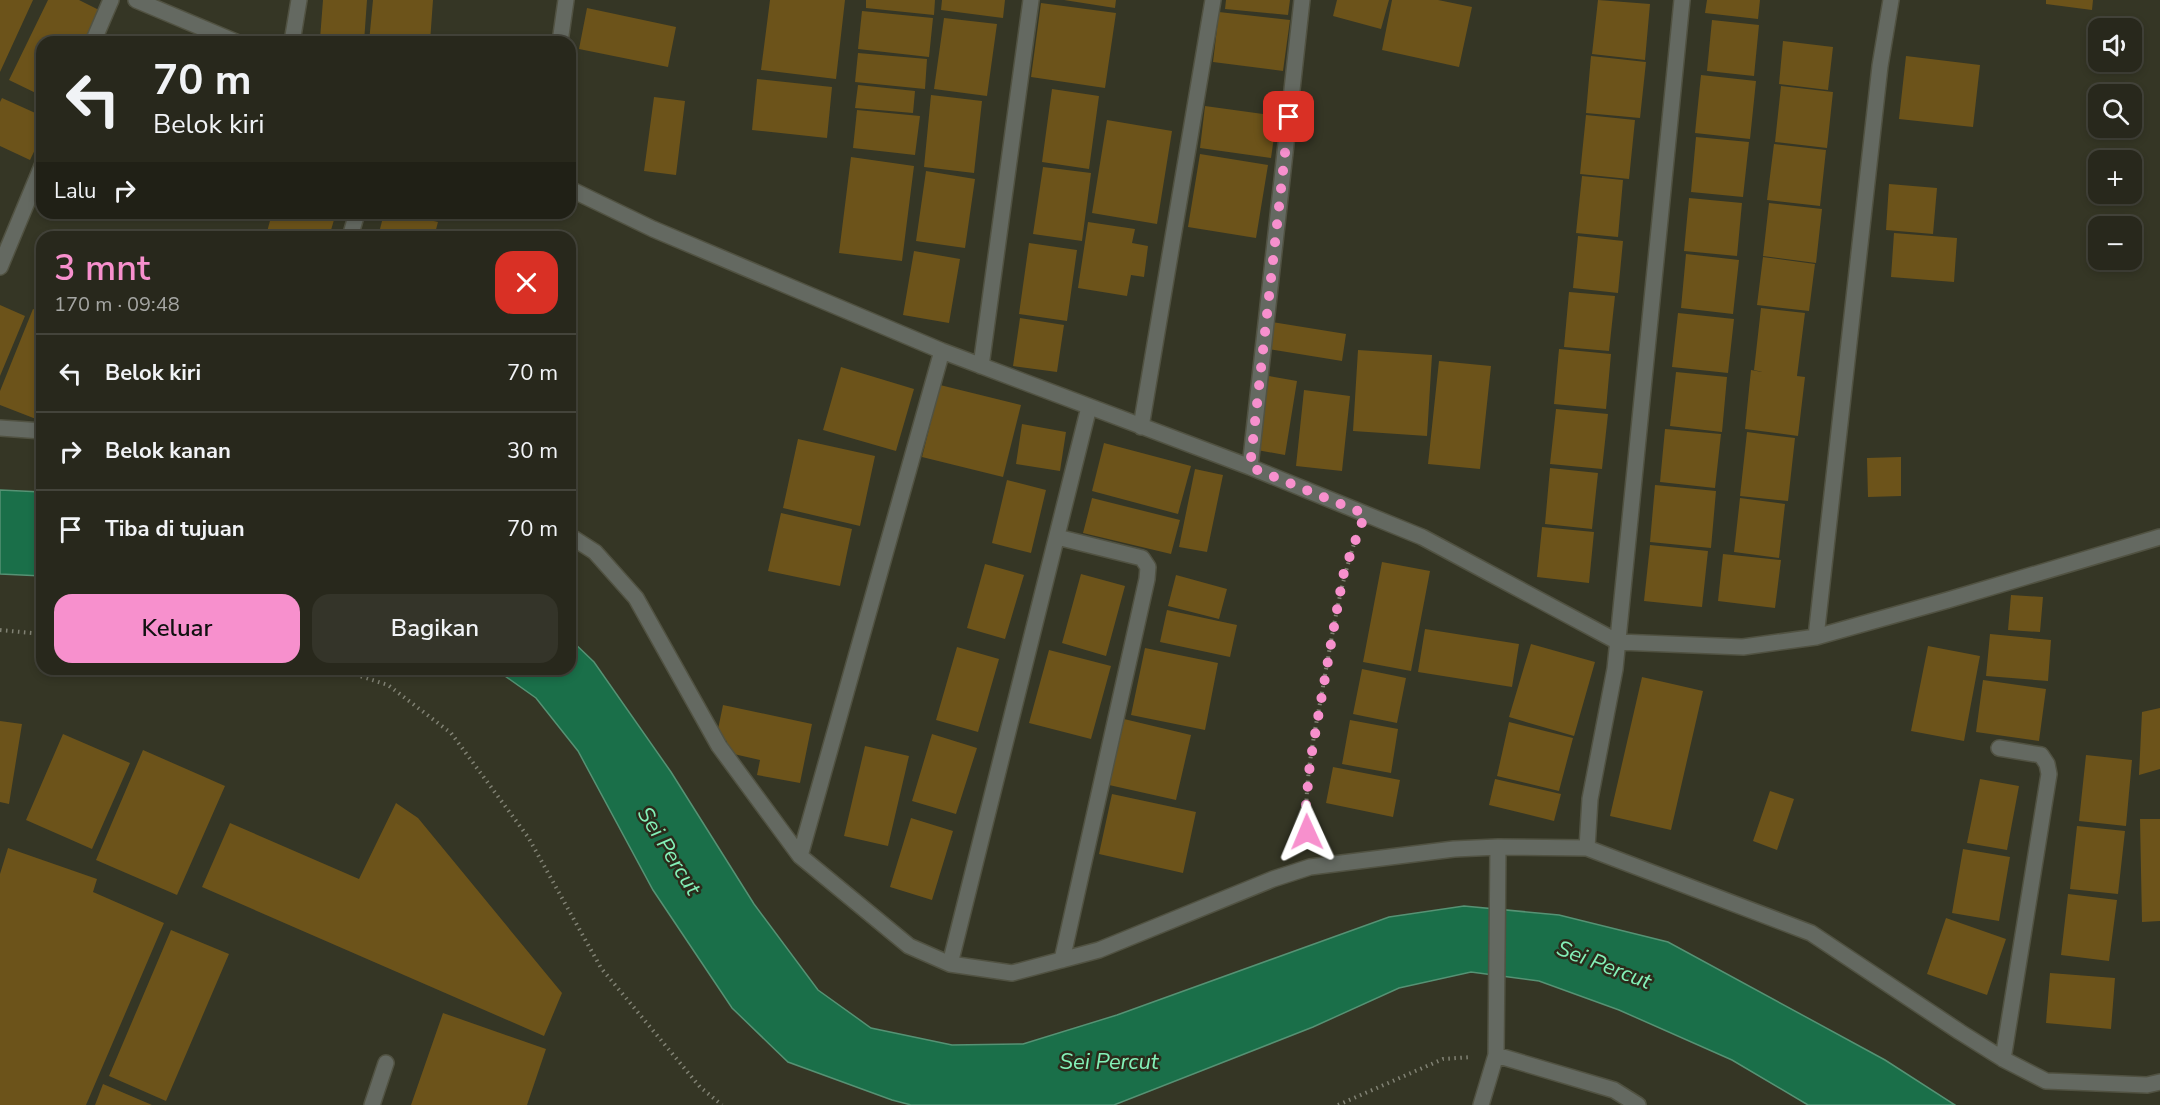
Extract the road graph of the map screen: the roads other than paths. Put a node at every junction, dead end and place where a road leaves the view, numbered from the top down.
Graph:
1 (111, 0) edge
2 (136, 0) edge
3 (299, 0) edge
4 (566, 0) edge
5 (1031, 0) edge
6 (1213, 0) edge
7 (1302, 0) edge
8 (1682, 0) edge
9 (1891, 0) edge
10 (96, 36) edge
11 (222, 36) edge
12 (293, 36) edge
13 (561, 36) edge
14 (36, 180) edge
15 (576, 192) edge
16 (0, 267) edge
17 (942, 351) junction
18 (981, 366) junction
19 (1089, 407) junction
20 (1141, 427) junction
21 (0, 428) edge
22 (36, 431) edge
23 (1250, 467) junction
24 (1057, 537) junction
25 (2160, 537) edge
26 (576, 540) edge
27 (1816, 637) junction
28 (1618, 642) junction
29 (1999, 748) dead end
30 (1498, 847) junction
31 (1587, 848) junction
32 (800, 856) junction
33 (1062, 960) junction
34 (950, 964) junction
35 (1496, 1055) junction
36 (2003, 1059) junction
37 (386, 1063) dead end
38 (2160, 1083) edge
39 (372, 1105) edge
40 (1481, 1105) edge
41 (1638, 1105) edge

1 - 10 street
2 - 11 street
3 - 12 street
4 - 13 street
5 - 18 street
6 - 20 street
7 - 23 street
8 - 28 street
9 - 27 street
14 - 16 street
15 - 17 street
17 - 18 street
17 - 32 street
18 - 19 street
19 - 20 street
19 - 24 street
20 - 23 street
21 - 22 street
23 - 28 street
24 - 33 street
24 - 34 street
25 - 27 street
26 - 32 street
27 - 28 street
28 - 31 street
29 - 36 street
30 - 31 street
30 - 33 street
30 - 35 street
31 - 36 street
32 - 34 street
33 - 34 street
35 - 40 street
35 - 41 street
36 - 38 street
37 - 39 street

